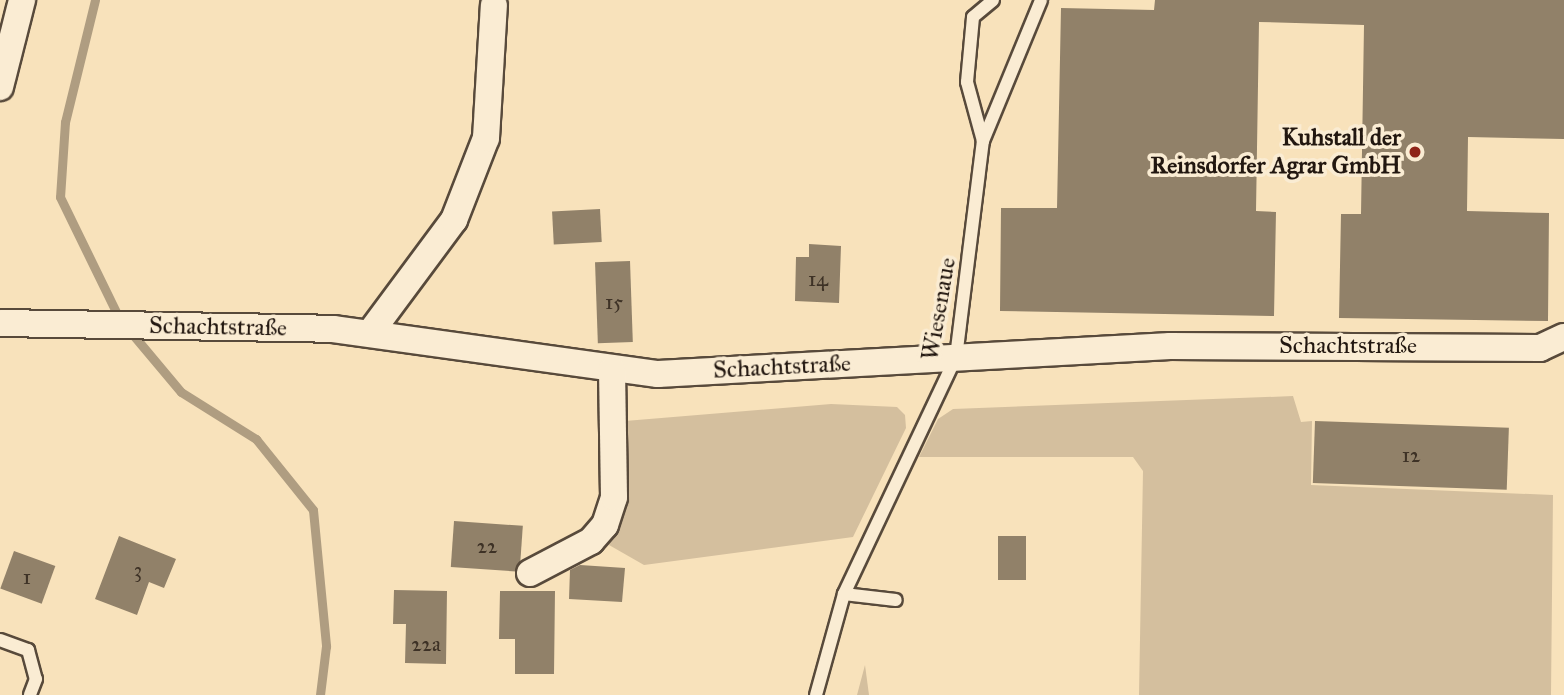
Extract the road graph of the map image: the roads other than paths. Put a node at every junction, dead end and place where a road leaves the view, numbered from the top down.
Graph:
1 (22, 0) edge
2 (993, 0) edge
3 (1041, 0) edge
4 (494, 5) dead end
5 (0, 87) edge
6 (983, 141) junction
7 (0, 323) edge
8 (370, 333) junction
9 (1564, 337) edge
10 (957, 356) junction
11 (612, 370) junction
12 (530, 573) dead end
13 (844, 594) junction
14 (896, 600) dead end
15 (0, 640) edge
16 (30, 695) edge
17 (816, 695) edge

1 - 5 street
2 - 6 lane
3 - 6 lane, Wiesenaue
4 - 8 street
6 - 10 lane, Wiesenaue
7 - 8 street, Schachtstraße
8 - 11 street, Schachtstraße
9 - 10 street, Schachtstraße
10 - 11 street, Schachtstraße
10 - 13 lane, Wiesenaue
11 - 12 street
13 - 14 lane
13 - 17 lane, Wiesenaue
15 - 16 lane

